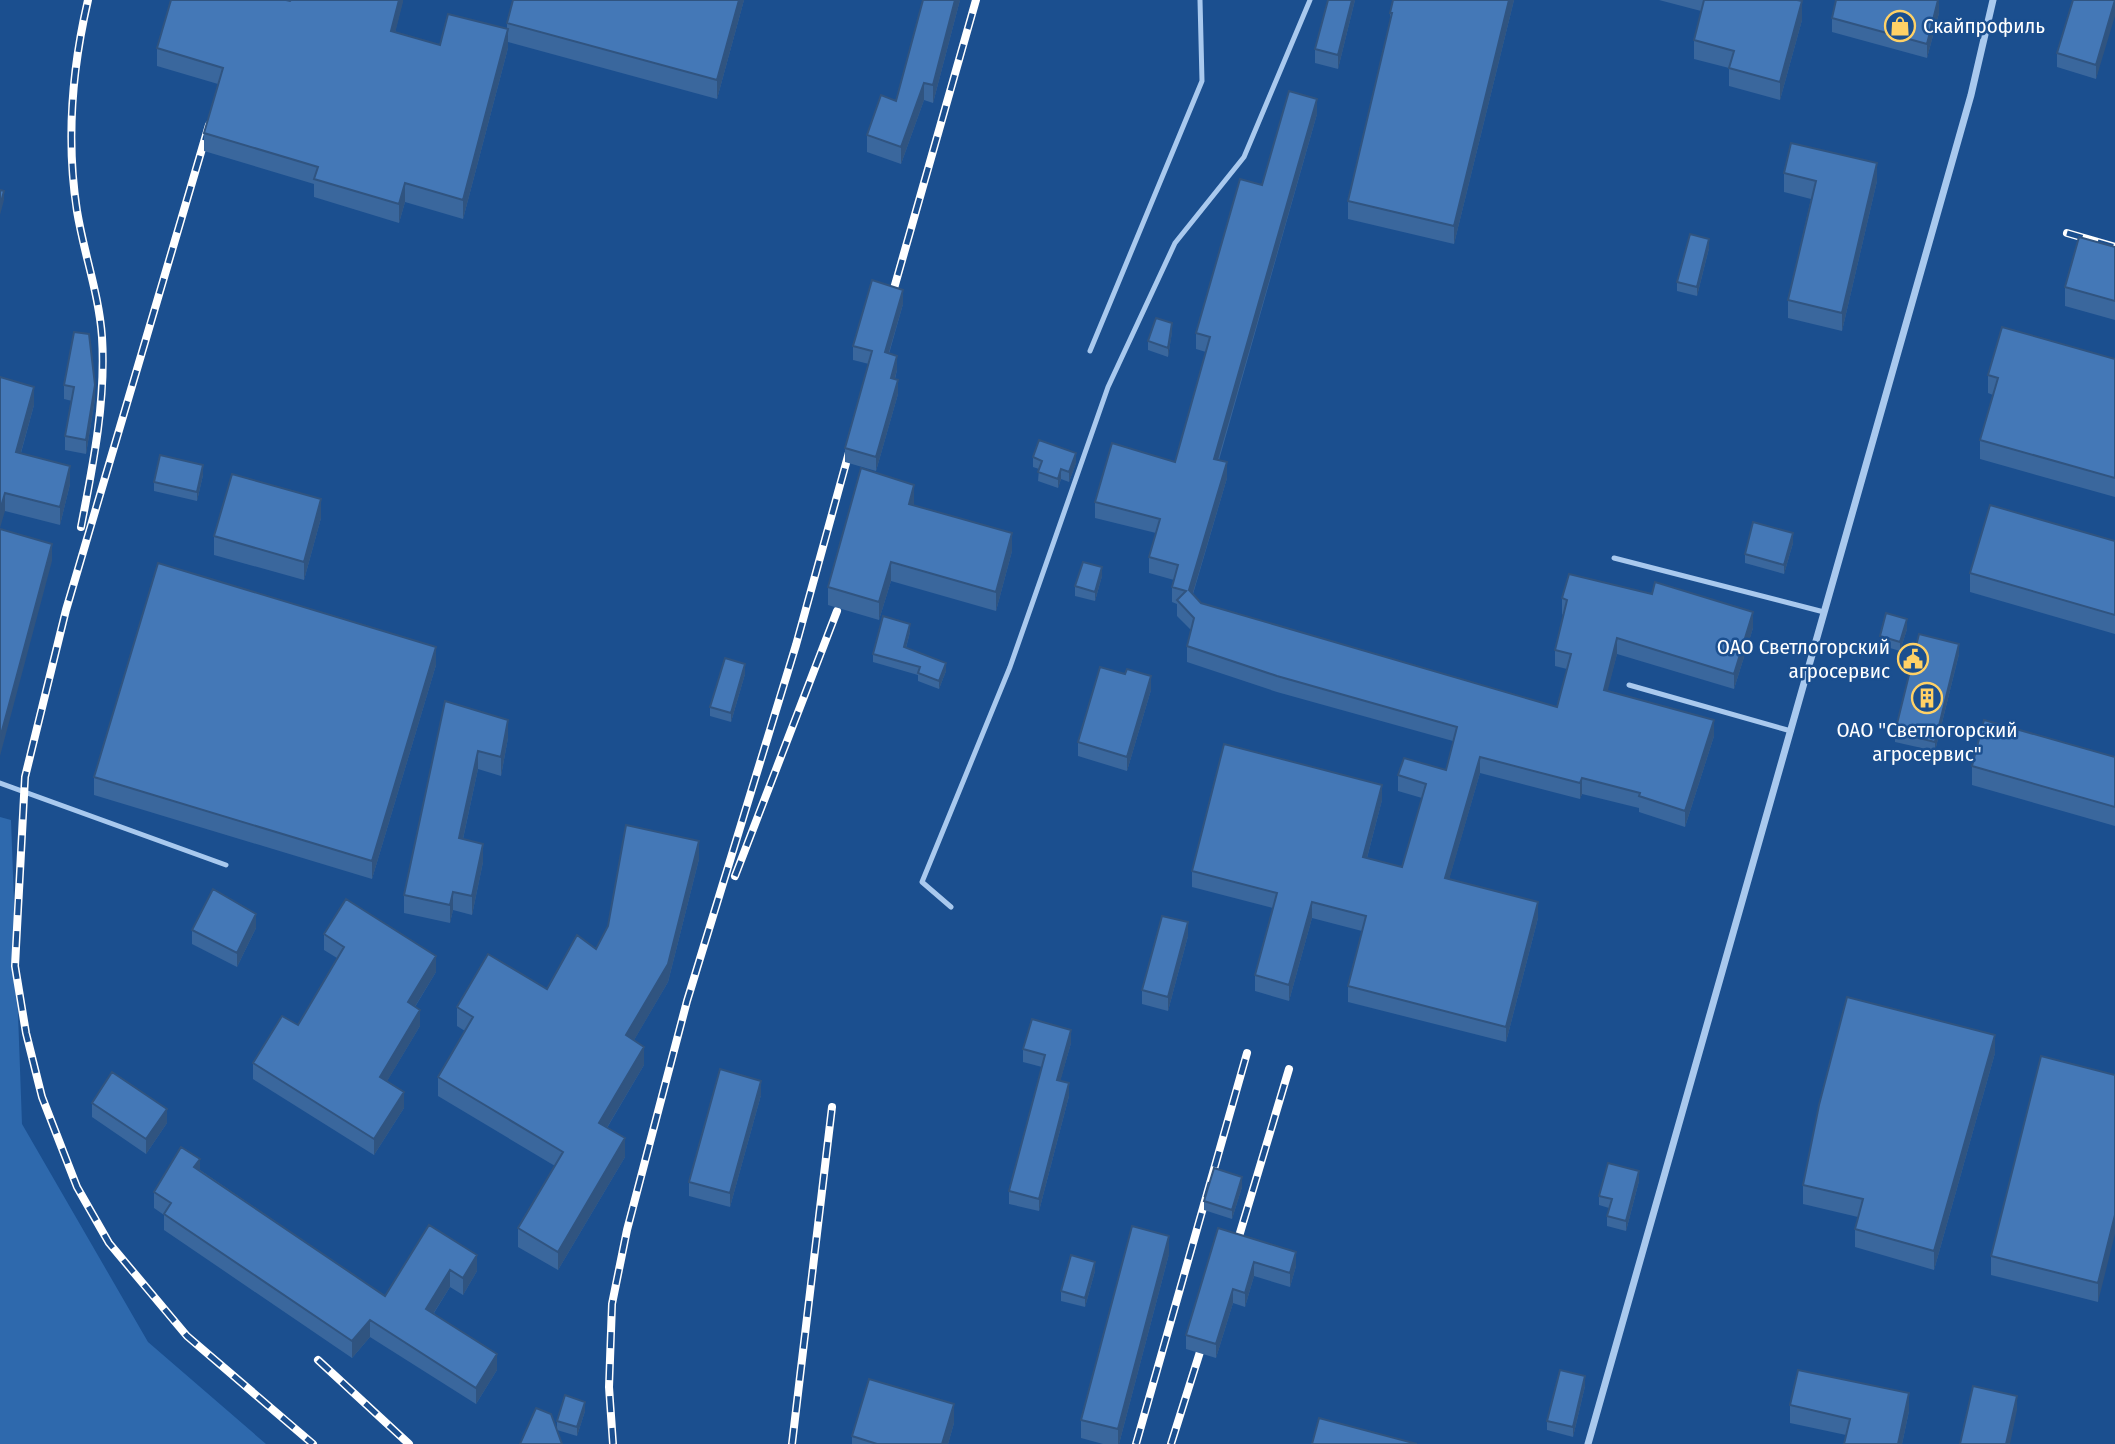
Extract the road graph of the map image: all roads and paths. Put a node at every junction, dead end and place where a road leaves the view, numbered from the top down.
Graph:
1 (1200, 0) edge
2 (1310, 0) edge
3 (1993, 0) edge
4 (1090, 351) dead end
5 (1614, 558) dead end
6 (1824, 612) junction
7 (1629, 685) dead end
8 (1791, 731) junction
9 (0, 783) edge
10 (226, 865) dead end
11 (951, 907) dead end
12 (1588, 1444) edge

1 - 4 lane
2 - 11 lane
3 - 6 street
5 - 6 lane
6 - 8 street
7 - 8 lane
8 - 12 street
9 - 10 lane

